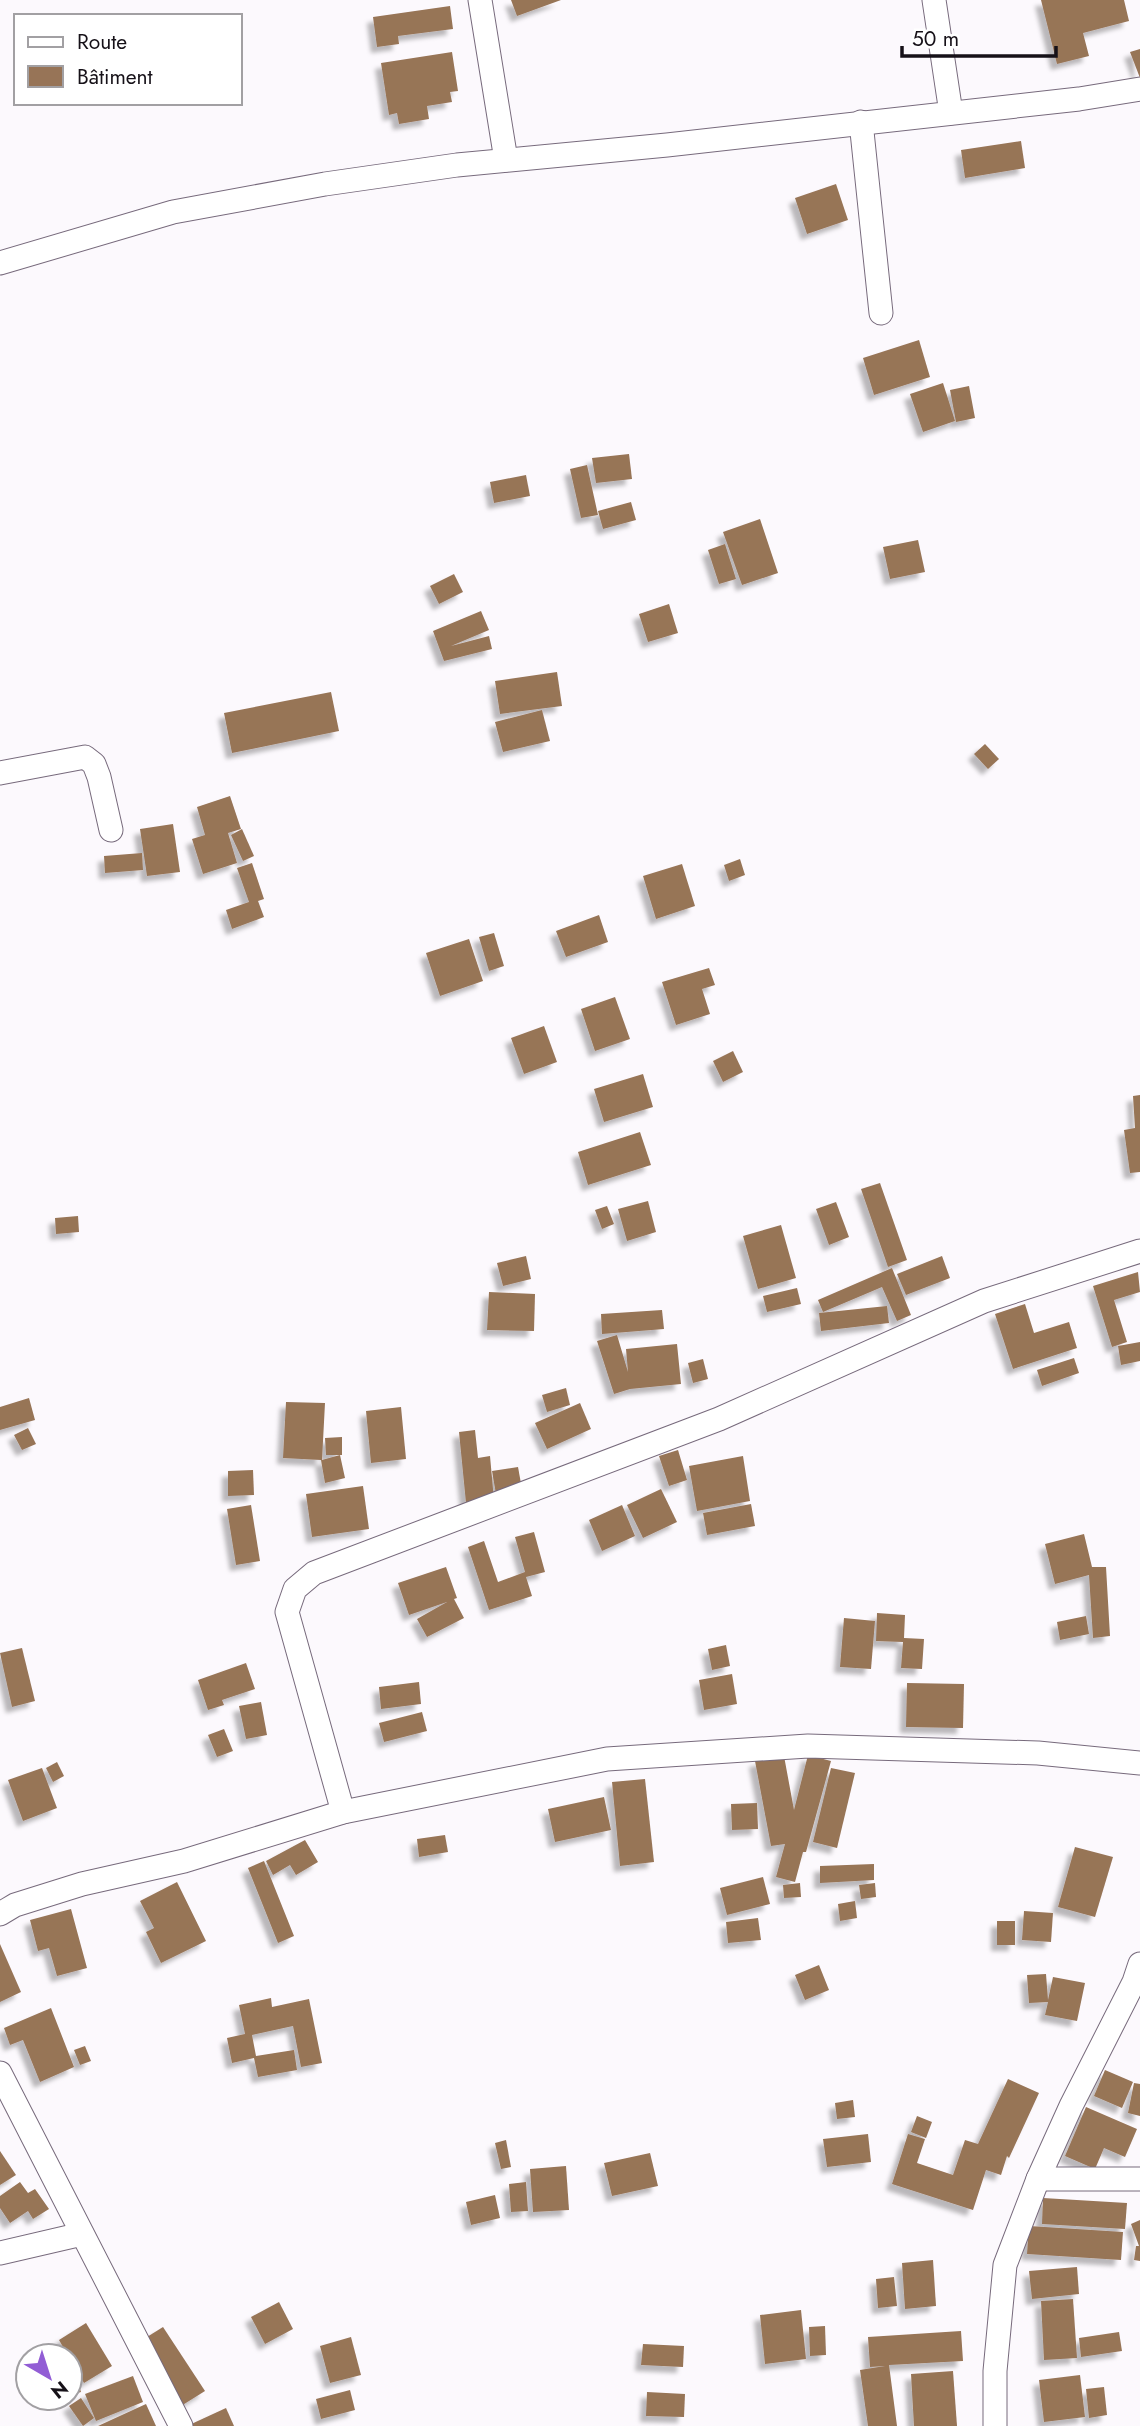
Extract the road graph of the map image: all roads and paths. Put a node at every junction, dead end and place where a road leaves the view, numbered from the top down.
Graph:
1 (480, 0) edge
2 (934, 0) edge
3 (1140, 89) edge
4 (951, 113) junction
5 (860, 122) junction
6 (506, 160) junction
7 (0, 263) edge
8 (881, 313) dead end
9 (0, 773) edge
10 (111, 830) dead end
11 (1140, 1251) edge
12 (1140, 1763) edge
13 (343, 1812) junction
14 (0, 1914) edge
15 (1140, 1964) edge
16 (0, 2073) edge
17 (1038, 2179) junction
18 (1140, 2179) edge
19 (82, 2234) junction
20 (0, 2253) edge
21 (181, 2426) edge
22 (995, 2426) edge

1 - 6 street
2 - 4 street
3 - 4 street
4 - 5 street
5 - 6 street
5 - 8 street
6 - 7 street
9 - 10 street
11 - 13 street
12 - 13 street
13 - 14 street
15 - 17 street
16 - 19 street
17 - 18 street
17 - 22 street
19 - 20 street
19 - 21 street

